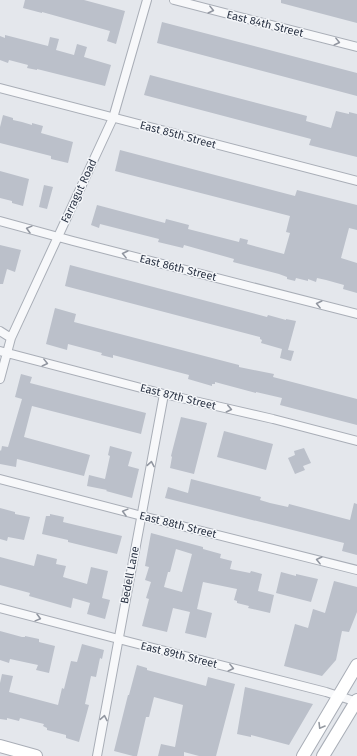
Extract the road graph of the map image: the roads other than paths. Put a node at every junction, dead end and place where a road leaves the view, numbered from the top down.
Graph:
1 (148, 0) edge
2 (174, 0) edge
3 (357, 47) edge
4 (0, 88) edge
5 (113, 118) junction
6 (357, 181) edge
7 (0, 221) edge
8 (58, 237) junction
9 (357, 314) edge
10 (0, 331) edge
11 (12, 338) junction
12 (3, 352) edge
13 (0, 379) edge
14 (164, 394) junction
15 (357, 442) edge
16 (0, 479) edge
17 (142, 516) junction
18 (357, 570) edge
19 (0, 608) edge
20 (118, 639) junction
21 (357, 665) edge
22 (339, 696) junction
23 (357, 701) edge
24 (0, 746) edge
25 (36, 756) edge
26 (97, 756) edge
27 (303, 756) edge
28 (323, 756) edge

1 - 5 street, Farragut Road
2 -> 3 street, East 84th Street
4 - 5 street, East 85th Street
5 - 6 street, East 85th Street
5 - 8 street, Farragut Road
8 -> 7 street, East 86th Street
9 -> 8 street, East 86th Street
8 - 11 street, Farragut Road
10 - 11 street
11 - 12 street, Farragut Road
12 - 13 street, Farragut Road
12 -> 14 street, East 87th Street
14 -> 15 street, East 87th Street
17 -> 14 street, Bedell Lane
17 -> 16 street, East 88th Street
18 -> 17 street, East 88th Street
17 - 20 street, Bedell Lane
19 -> 20 street, East 89th Street
20 -> 22 street, East 89th Street
26 -> 20 street, Bedell Lane
21 - 22 main road
22 - 23 street, East 89th Street
22 -> 27 main road
23 - 28 main road
24 - 25 main road

